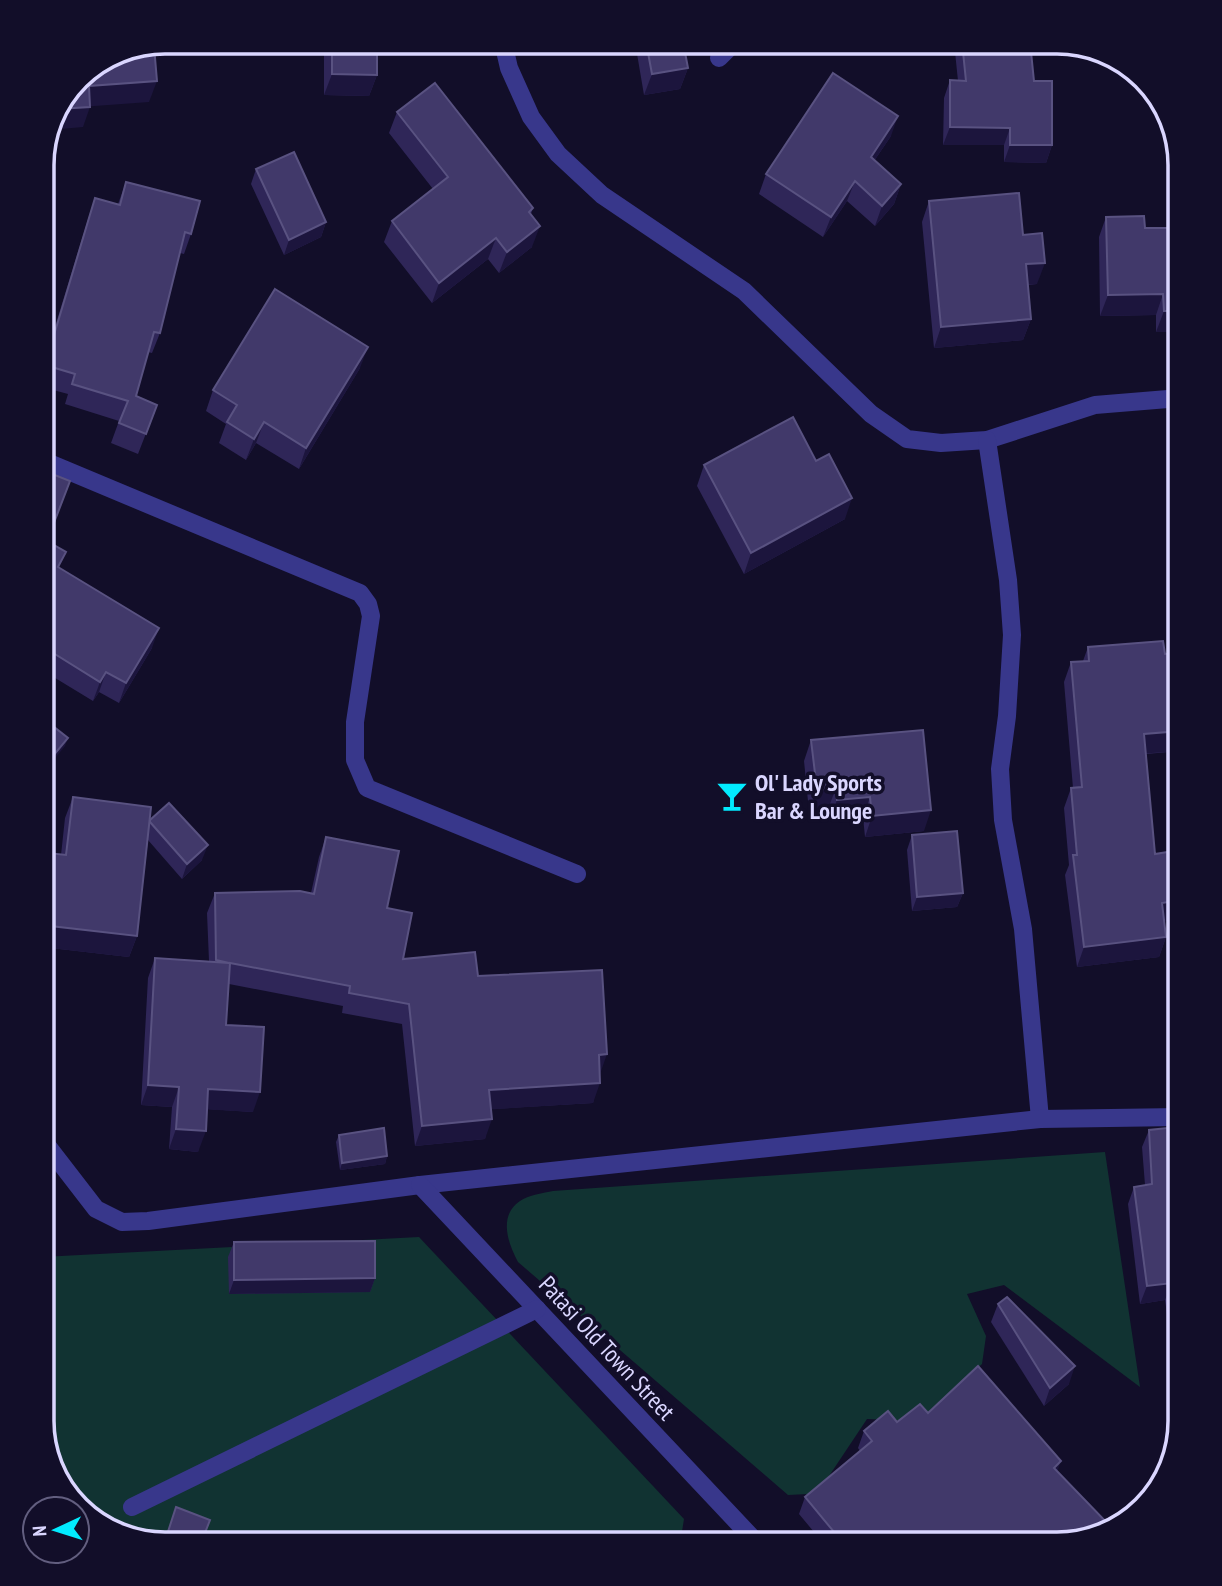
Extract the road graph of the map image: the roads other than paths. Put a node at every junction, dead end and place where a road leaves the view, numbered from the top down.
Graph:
1 (506, 54) edge
2 (723, 54) edge
3 (719, 58) dead end
4 (1168, 399) edge
5 (987, 440) junction
6 (54, 465) edge
7 (577, 874) dead end
8 (1168, 1117) edge
9 (1040, 1119) junction
10 (54, 1155) edge
11 (420, 1185) junction
12 (537, 1309) junction
13 (132, 1507) dead end
14 (747, 1532) edge

1 - 5 street
2 - 3 street
4 - 5 street
5 - 9 street
6 - 7 street
8 - 9 street
9 - 11 street
10 - 11 street
11 - 12 street, Patasi Old Town Street
12 - 13 street
12 - 14 street, Patasi Old Town Street

